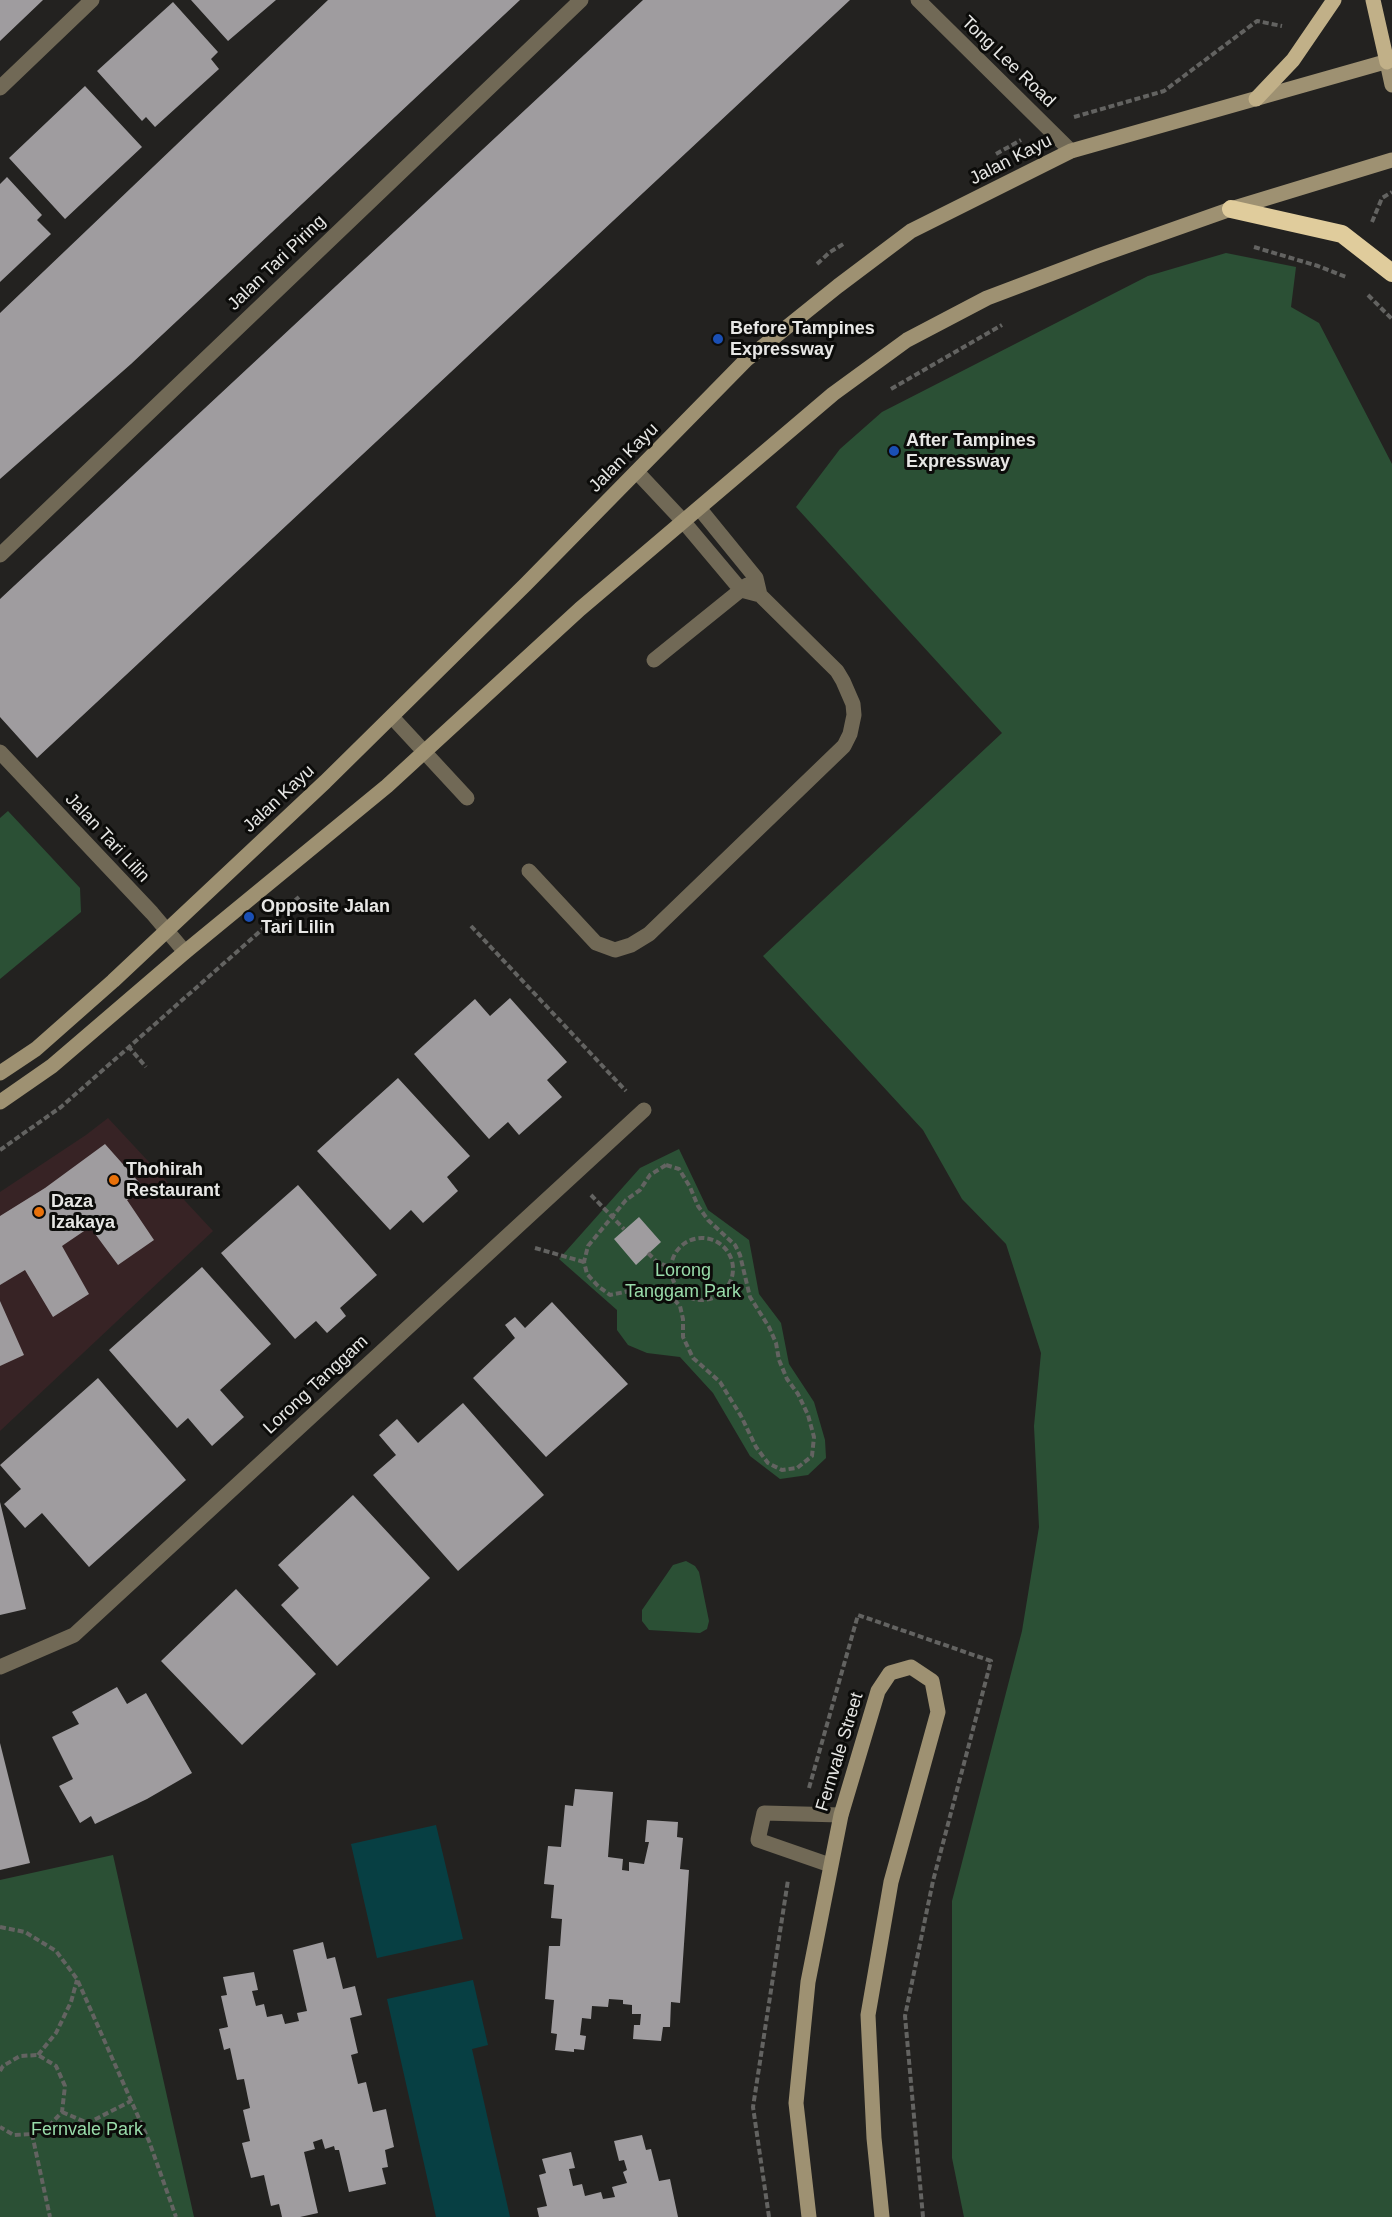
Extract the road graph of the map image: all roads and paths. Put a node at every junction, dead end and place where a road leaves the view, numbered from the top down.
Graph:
1 (92, 0) edge
2 (581, 0) edge
3 (918, 0) edge
4 (1334, 0) edge
5 (1373, 0) edge
6 (1389, 61) edge
7 (1392, 85) edge
8 (0, 88) edge
9 (1256, 99) junction
10 (1071, 151) junction
11 (1392, 160) edge
12 (1231, 209) junction
13 (1245, 244) dead end
14 (1392, 273) edge
15 (1354, 280) dead end
16 (1361, 288) dead end
17 (1392, 319) edge
18 (1010, 321) dead end
19 (888, 391) dead end
20 (638, 472) junction
21 (699, 508) junction
22 (684, 521) junction
23 (0, 555) edge
24 (756, 578) junction
25 (741, 590) junction
26 (760, 595) junction
27 (654, 660) dead end
28 (392, 717) junction
29 (424, 751) junction
30 (0, 752) edge
31 (467, 798) dead end
32 (529, 871) dead end
33 (300, 897) dead end
34 (471, 926) dead end
35 (167, 931) junction
36 (185, 952) junction
37 (128, 1046) junction
38 (146, 1067) dead end
39 (0, 1073) edge
40 (0, 1102) edge
41 (644, 1110) joint
42 (0, 1150) edge
43 (587, 1192) dead end
44 (624, 1229) dead end
45 (525, 1244) dead end
46 (648, 1253) dead end
47 (740, 1255) junction
48 (732, 1258) junction
49 (584, 1262) junction
50 (669, 1267) junction
51 (680, 1290) junction
52 (673, 1298) junction
53 (0, 1667) edge
54 (841, 1815) junction
55 (793, 1852) junction
56 (830, 1865) junction
57 (0, 1927) edge
58 (77, 1979) junction
59 (38, 2055) junction
60 (0, 2071) edge
61 (131, 2101) junction
62 (62, 2112) junction
63 (0, 2127) edge
64 (32, 2134) junction
65 (50, 2217) edge
66 (176, 2217) edge
67 (769, 2217) edge
68 (809, 2217) edge
69 (882, 2217) edge

1 - 8 street
2 - 23 street, Jalan Tari Piring
3 - 10 street, Tong Lee Road
4 - 9 main road
5 - 6 main road
6 - 7 main road
6 - 9 main road, Jalan Kayu
9 - 10 main road, Jalan Kayu
10 - 20 main road, Jalan Kayu
11 - 12 main road
12 - 14 highway
12 - 21 main road
13 - 15 path
16 - 17 path
18 - 19 path
20 - 22 street
20 - 28 main road, Jalan Kayu
21 - 22 main road
21 - 24 street
22 - 25 street
22 - 29 main road
24 - 25 street
24 - 26 street
25 - 26 street
25 - 27 street
26 - 32 street
28 - 29 street
28 - 35 main road, Jalan Kayu
29 - 31 street
29 - 36 main road
30 - 35 street, Jalan Tari Lilin
33 - 37 path
34 - 41 path
35 - 36 street, Jalan Tari Lilin
35 - 39 main road, Jalan Kayu
36 - 40 main road
37 - 38 path
37 - 42 path
41 - 53 street, Lorong Tanggam
43 - 44 path
45 - 49 path
46 - 50 path
47 - 48 path
47 - 49 path
47 - 52 path
48 - 50 path
48 - 51 path
49 - 52 path
50 - 51 path
51 - 52 path
54 - 55 street
54 - 56 main road, Fernvale Street
54 - 69 main road, Fernvale Street
55 - 56 street
55 - 67 path
56 - 68 main road, Fernvale Street
57 - 58 path
58 - 59 path
58 - 61 path
59 - 60 path
59 - 62 path
61 - 62 path
61 - 66 path
62 - 64 path
63 - 64 path
64 - 65 path

